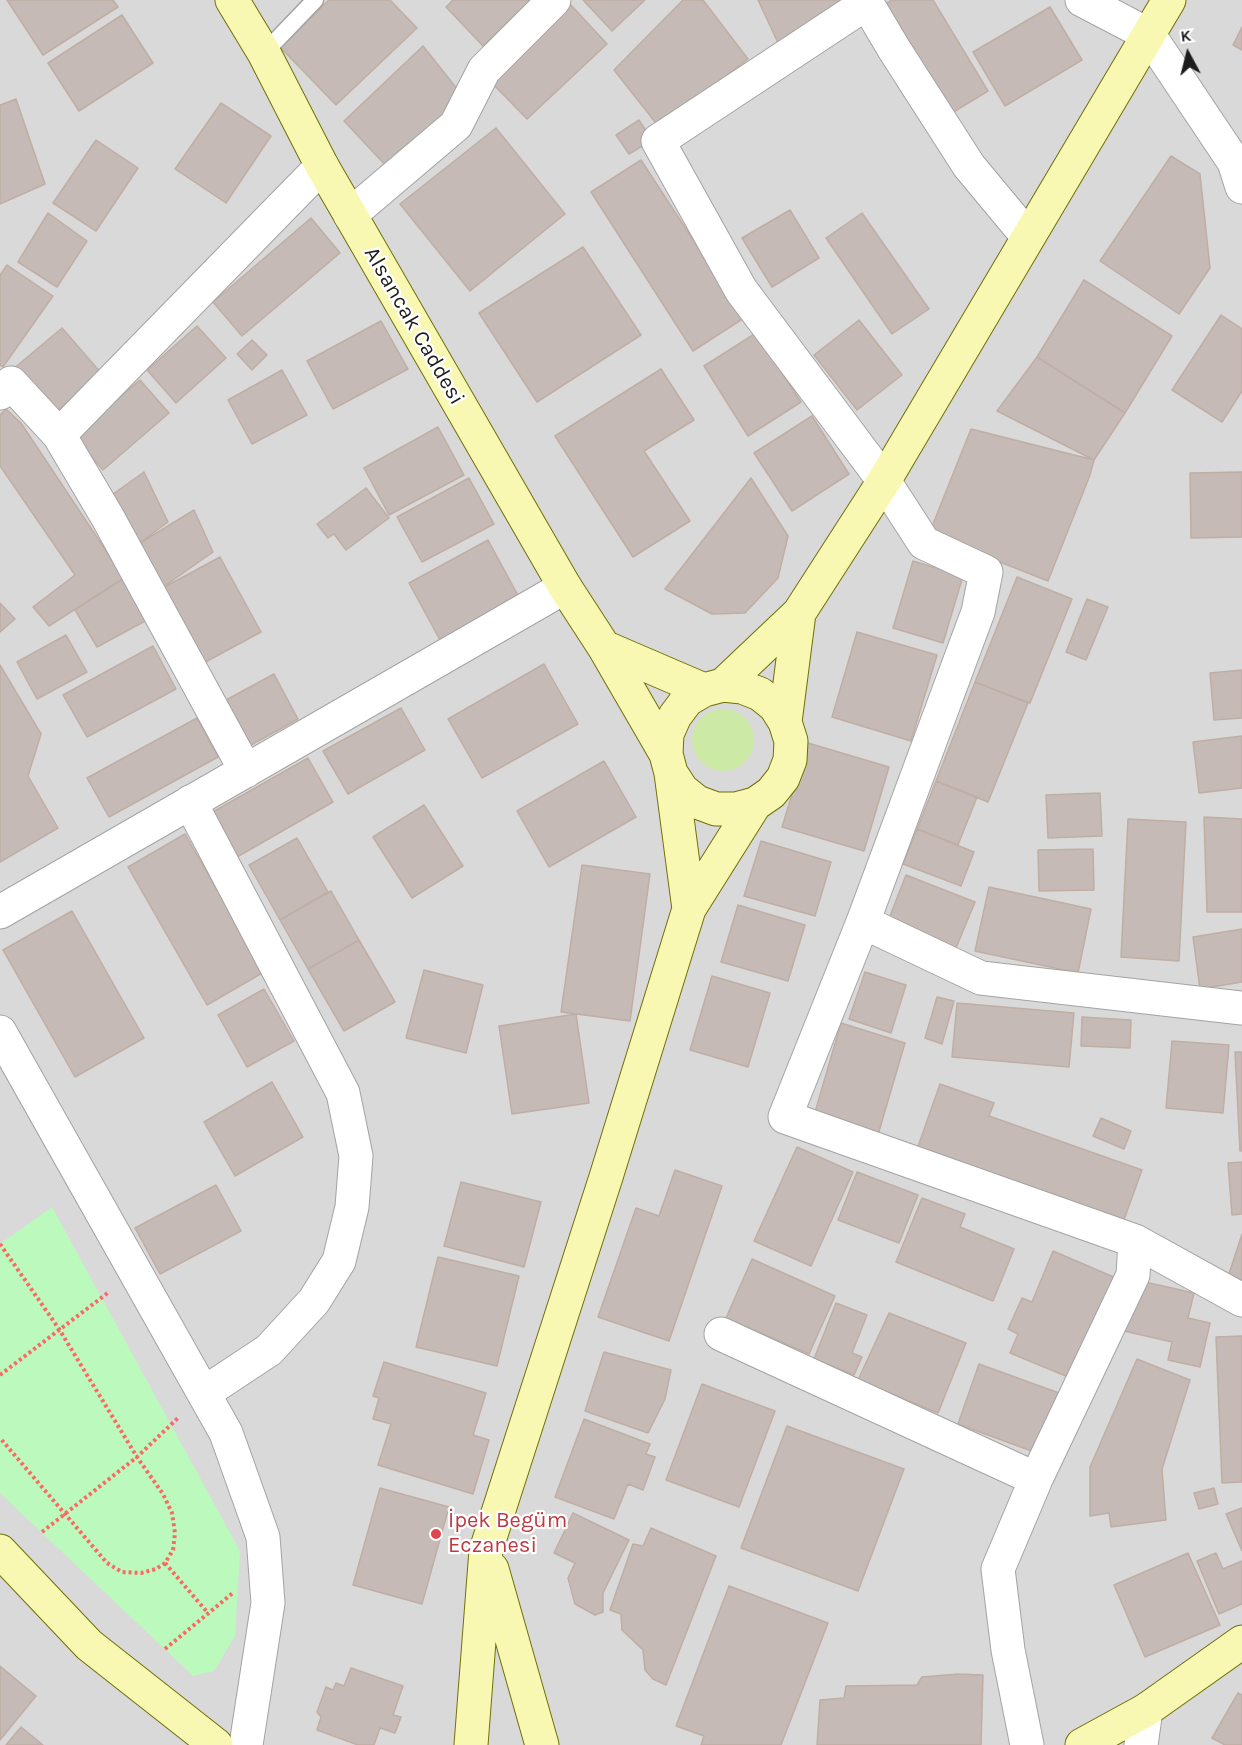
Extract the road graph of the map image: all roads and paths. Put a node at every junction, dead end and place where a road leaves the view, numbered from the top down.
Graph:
1 (232, 0) edge
2 (315, 0) edge
3 (554, 0) edge
4 (1082, 0) edge
5 (1169, 0) edge
6 (866, 2) edge
7 (1149, 35) junction
8 (264, 53) junction
9 (322, 166) junction
10 (1242, 187) edge
11 (350, 215) junction
12 (1028, 237) junction
13 (0, 393) edge
14 (59, 435) junction
15 (884, 481) junction
16 (565, 587) junction
17 (799, 613) junction
18 (604, 647) junction
19 (713, 688) junction
20 (785, 722) junction
21 (668, 763) junction
22 (246, 771) junction
23 (190, 802) junction
24 (755, 804) junction
25 (689, 909) junction
26 (0, 912) edge
27 (863, 922) junction
28 (1242, 1008) edge
29 (0, 1032) edge
30 (1135, 1241) junction
31 (0, 1244) edge
32 (136, 1272) junction
33 (1242, 1300) edge
34 (59, 1329) junction
35 (721, 1334) dead end
36 (0, 1375) edge
37 (204, 1393) junction
38 (0, 1438) edge
39 (137, 1457) junction
40 (1036, 1479) junction
41 (66, 1513) junction
42 (42, 1532) dead end
43 (486, 1550) junction
44 (0, 1551) edge
45 (165, 1563) junction
46 (238, 1588) dead end
47 (208, 1613) junction
48 (1242, 1642) edge
49 (165, 1649) dead end
50 (1146, 1710) junction
51 (216, 1745) edge
52 (246, 1745) edge
53 (471, 1745) edge
54 (542, 1745) edge
55 (1027, 1745) edge
56 (1082, 1745) edge
57 (1141, 1745) edge

1 - 8 main road, Alsancak Caddesi
2 - 8 lane
3 - 11 street
4 - 7 street
5 - 7 main road
6 - 12 street
6 - 15 street
7 - 10 street
7 - 12 main road
8 - 9 main road, Alsancak Caddesi
9 - 11 main road, Alsancak Caddesi
9 - 14 street
11 - 16 main road, Alsancak Caddesi
12 - 15 main road
13 - 14 street
14 - 22 street
15 - 17 main road
15 - 27 street
16 - 18 main road, Alsancak Caddesi
16 - 22 street
17 - 19 main road
17 - 20 main road
18 - 19 main road
18 - 21 main road, Alsancak Caddesi
19 - 20 main road
19 - 21 main road
20 - 24 main road
21 - 24 main road
21 - 25 main road
22 - 23 street
23 - 26 street
23 - 37 street
24 - 25 main road
25 - 43 main road
27 - 28 street
27 - 30 street
29 - 32 street
30 - 33 street
30 - 40 street
31 - 34 path
32 - 34 path
32 - 37 street
34 - 36 path
34 - 39 path
35 - 40 street
37 - 39 path
37 - 52 street
38 - 41 path
39 - 41 path
39 - 45 path
40 - 55 street
41 - 42 path
41 - 45 path
43 - 53 main road
43 - 54 main road
44 - 51 main road
45 - 47 path
46 - 47 path
47 - 49 path
48 - 50 main road
50 - 56 main road
50 - 57 street

